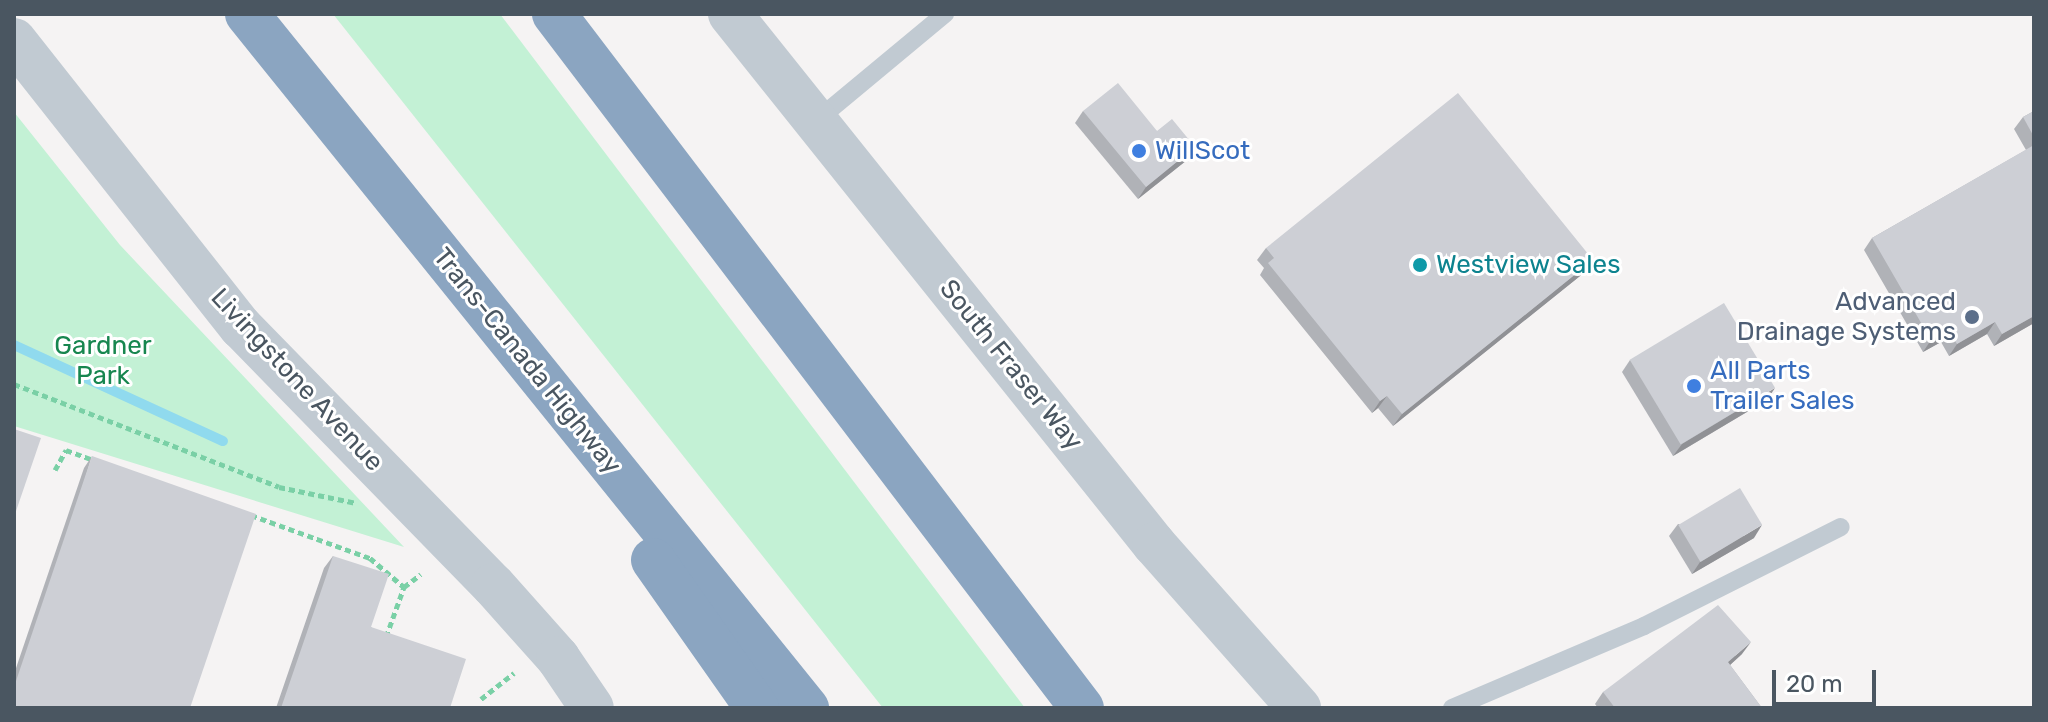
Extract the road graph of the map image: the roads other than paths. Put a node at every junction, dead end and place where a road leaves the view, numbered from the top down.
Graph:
1 (247, 14) edge
2 (554, 14) edge
3 (730, 14) edge
4 (945, 14) edge
5 (14, 40) edge
6 (816, 121) junction
7 (419, 228) junction
8 (936, 516) junction
9 (1841, 527) dead end
10 (1154, 544) junction
11 (592, 708) edge
12 (757, 708) edge
13 (807, 708) edge
14 (1082, 708) edge
15 (1109, 708) edge
16 (1275, 708) edge
17 (1299, 708) edge
18 (1452, 708) edge

1 - 7 highway, Trans-Canada Highway
2 - 8 highway
3 - 6 street, South Fraser Way
4 - 6 lane
5 - 11 street, Livingstone Avenue
6 - 10 street, South Fraser Way
7 - 12 highway
7 - 13 highway, Trans-Canada Highway
8 - 14 highway
8 - 15 highway
9 - 18 lane
10 - 16 street
10 - 17 street, South Fraser Way

